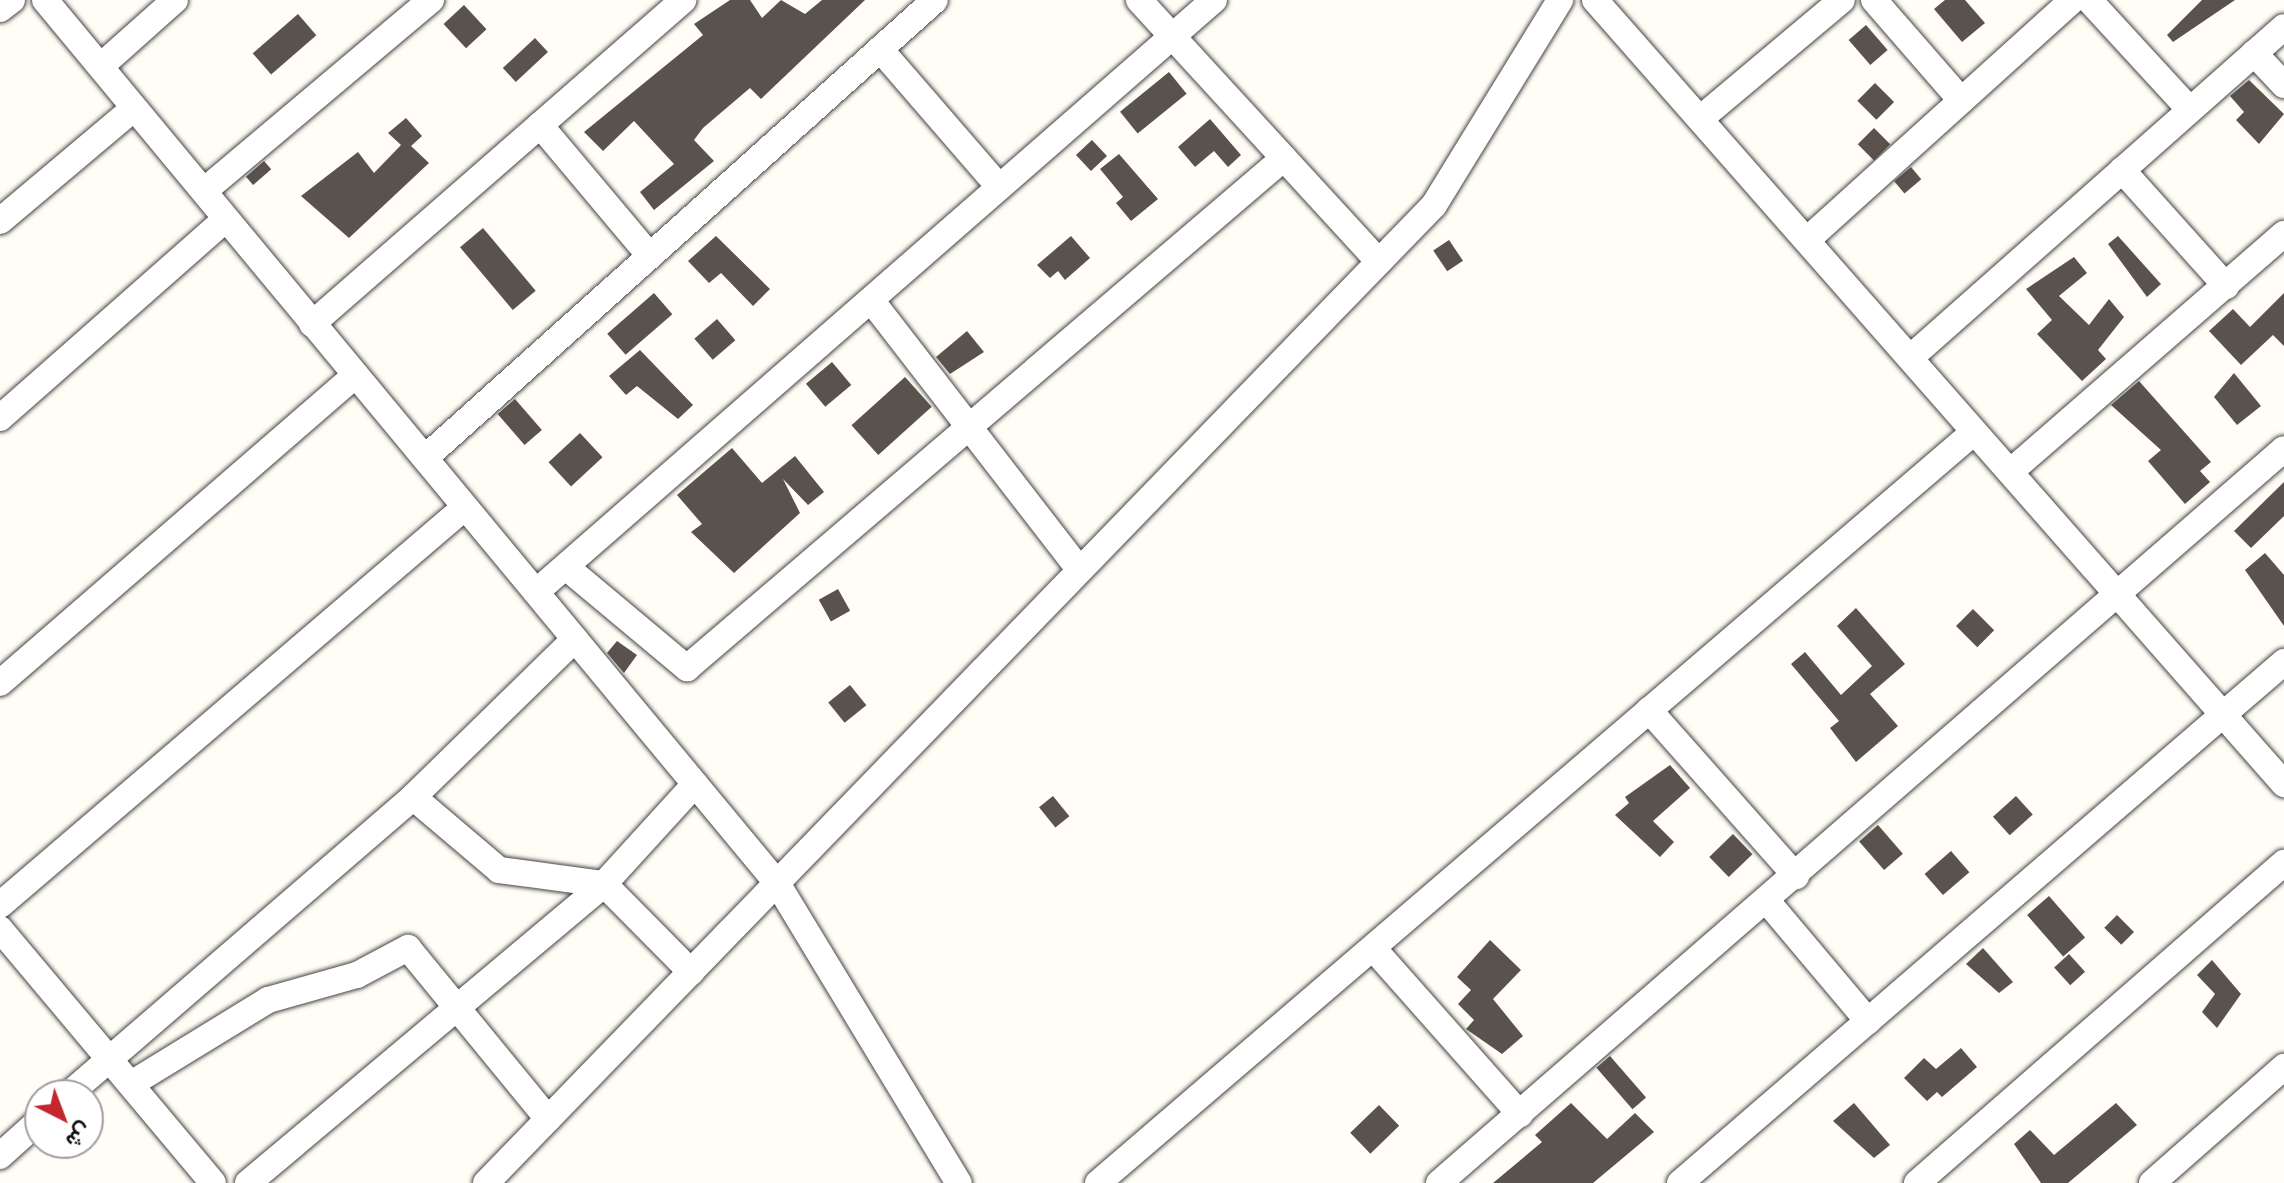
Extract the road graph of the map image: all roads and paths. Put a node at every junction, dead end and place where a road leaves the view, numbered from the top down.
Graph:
1 (12, 0) edge
2 (45, 0) edge
3 (175, 0) edge
4 (431, 0) edge
5 (683, 0) edge
6 (935, 0) edge
7 (1139, 0) edge
8 (1214, 0) edge
9 (1560, 0) edge
10 (1842, 0) edge
11 (1874, 0) edge
12 (2073, 0) edge
13 (2089, 0) edge
14 (1598, 1) edge
15 (0, 9) edge
16 (2284, 27) edge
17 (1172, 36) junction
18 (880, 49) junction
19 (2254, 53) junction
20 (101, 66) junction
21 (2284, 85) edge
22 (1961, 100) junction
23 (134, 108) junction
24 (2190, 110) junction
25 (1700, 119) junction
26 (540, 125) junction
27 (1284, 158) junction
28 (2122, 170) junction
29 (999, 187) junction
30 (204, 191) junction
31 (226, 219) junction
32 (0, 221) edge
33 (2284, 234) edge
34 (1807, 240) junction
35 (650, 256) junction
36 (1379, 262) junction
37 (2226, 286) junction
38 (871, 300) junction
39 (312, 324) junction
40 (1910, 358) junction
41 (355, 375) junction
42 (0, 418) edge
43 (969, 427) junction
44 (1974, 432) junction
45 (2284, 449) edge
46 (425, 458) junction
47 (2010, 472) junction
48 (465, 507) junction
49 (566, 567) junction
50 (1080, 570) junction
51 (536, 592) junction
52 (2119, 597) junction
53 (575, 639) junction
54 (2284, 662) edge
55 (0, 683) edge
56 (1649, 710) junction
57 (2225, 716) junction
58 (695, 784) junction
59 (2284, 784) edge
60 (413, 797) junction
61 (2284, 863) edge
62 (1796, 876) junction
63 (777, 883) junction
64 (604, 884) junction
65 (1767, 901) junction
66 (0, 905) edge
67 (0, 929) edge
68 (1373, 948) junction
69 (691, 972) junction
70 (461, 1005) junction
71 (1868, 1021) junction
72 (112, 1056) junction
73 (2284, 1067) edge
74 (86, 1079) edge
75 (131, 1084) junction
76 (1520, 1114) junction
77 (548, 1119) junction
78 (24, 1134) edge
79 (0, 1156) edge
80 (1931, 1178) edge
81 (213, 1183) edge
82 (248, 1183) edge
83 (486, 1183) edge
84 (959, 1183) edge
85 (1098, 1183) edge
86 (1439, 1183) edge
87 (1680, 1183) edge
88 (2152, 1183) edge

1 - 15 street
2 - 20 street
3 - 20 street
4 - 30 street
5 - 26 street
6 - 18 street
7 - 17 street
8 - 17 street
9 - 36 street
10 - 25 street
11 - 22 street
12 - 22 street
13 - 24 street
14 - 25 street
16 - 19 street
17 - 27 street
17 - 29 street
18 - 29 street
18 - 35 street
19 - 21 street
19 - 24 street
20 - 23 street
22 - 34 street
23 - 30 street
23 - 32 street
24 - 28 street
25 - 34 street
26 - 35 street
26 - 39 street
27 - 36 street
27 - 43 street
28 - 37 street
28 - 40 street
29 - 38 street
30 - 31 street
31 - 39 street
31 - 42 street
33 - 37 street
34 - 40 street
35 - 46 street
36 - 50 street
37 - 47 street
38 - 43 street
38 - 49 street
39 - 41 street
40 - 44 street
41 - 46 street
41 - 55 street
43 - 49 street
43 - 50 street
44 - 47 street
44 - 56 street
45 - 52 street
46 - 48 street
47 - 52 street
48 - 51 street
48 - 66 street
49 - 51 street
50 - 63 street
51 - 53 street
52 - 57 street
52 - 62 street
53 - 58 street
53 - 60 street
54 - 57 street
56 - 62 street
56 - 68 street
57 - 59 street
57 - 71 street
58 - 63 street
58 - 64 street
60 - 64 street
60 - 72 street
61 - 80 street
62 - 65 street
63 - 69 street
63 - 84 street
64 - 69 street
64 - 70 street
65 - 71 street
65 - 76 street
67 - 72 street
68 - 76 street
68 - 85 street
69 - 77 street
70 - 75 street
70 - 77 street
70 - 82 street
71 - 87 street
72 - 74 street
72 - 75 street
73 - 88 street
75 - 81 street
76 - 86 street
77 - 83 street
78 - 79 street

